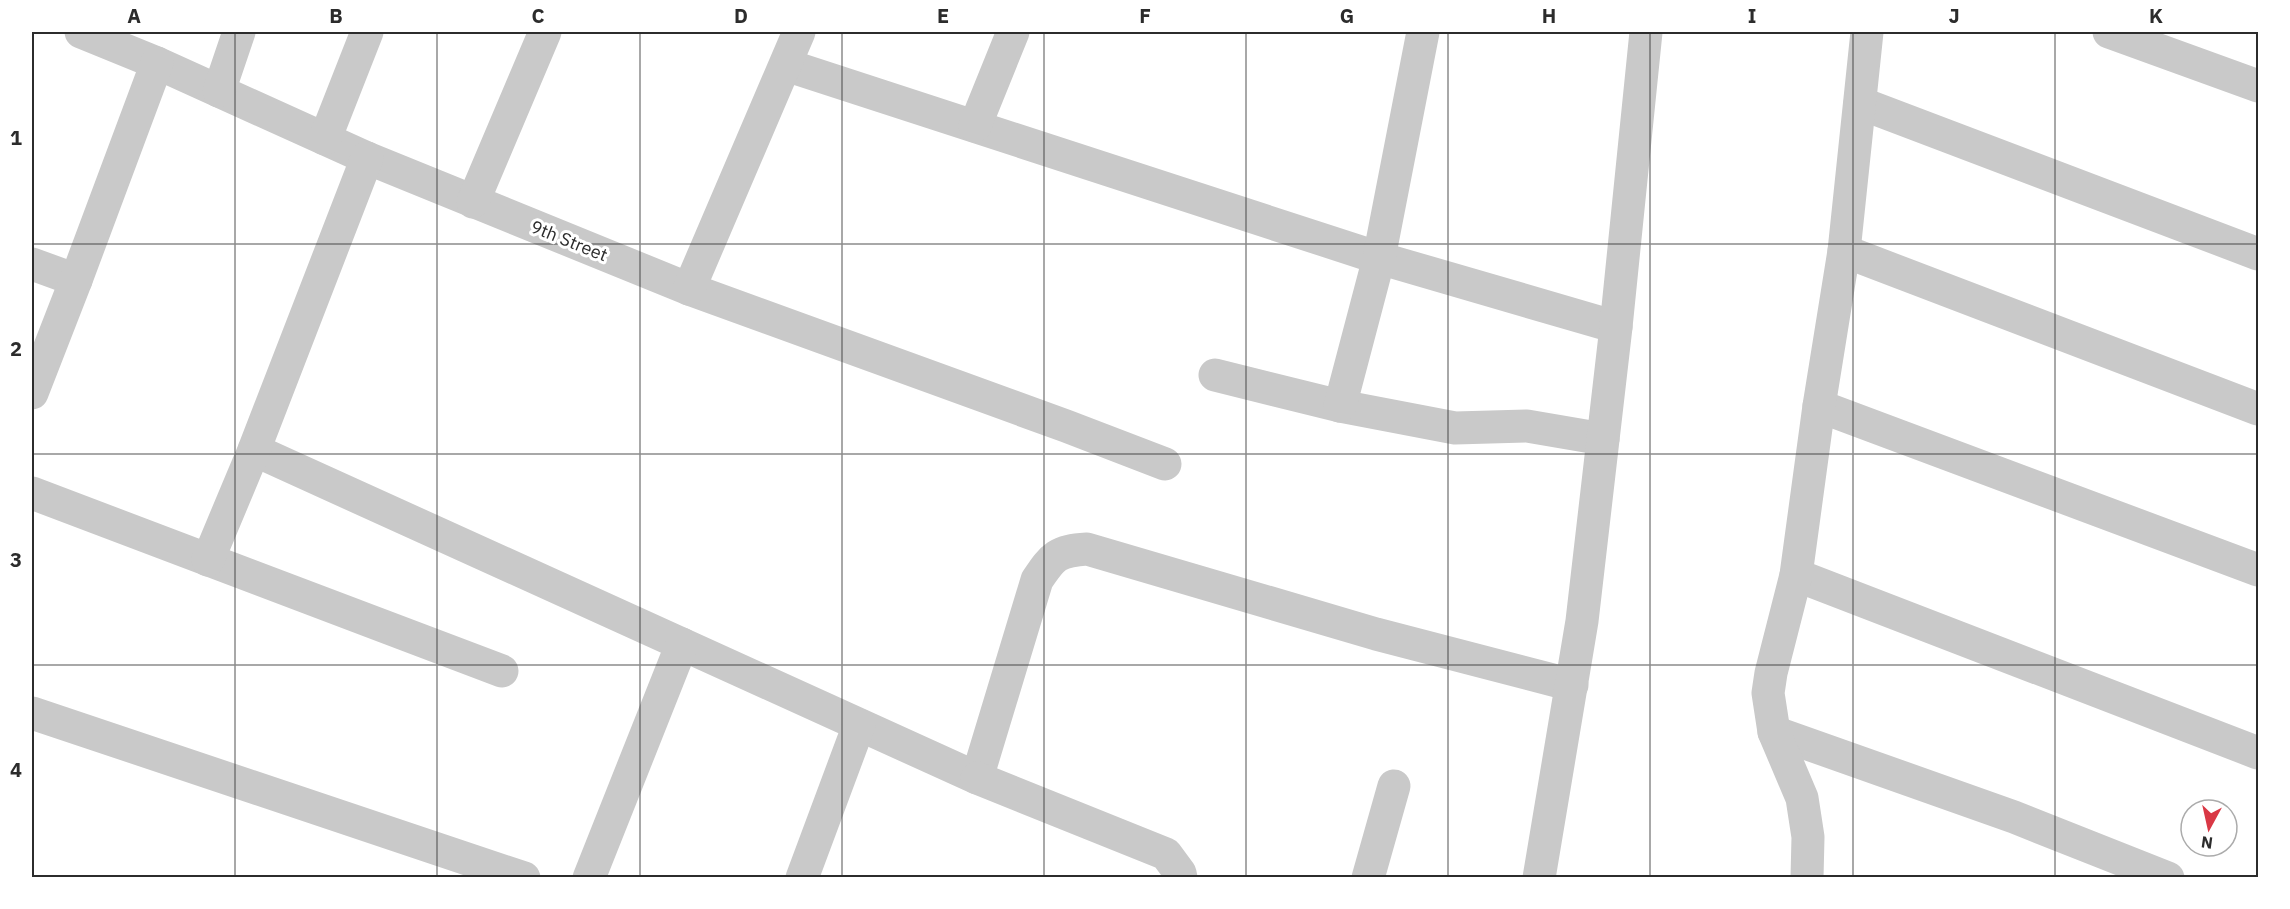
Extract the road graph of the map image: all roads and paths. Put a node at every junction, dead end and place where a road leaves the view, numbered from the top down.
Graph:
1 (81, 32) edge
2 (239, 32) edge
3 (367, 32) edge
4 (544, 32) edge
5 (799, 32) edge
6 (1012, 32) edge
7 (1423, 32) edge
8 (1646, 32) edge
9 (1867, 32) edge
10 (2109, 32) edge
11 (157, 63) junction
12 (786, 65) junction
13 (2259, 86) edge
14 (219, 91) junction
15 (1860, 103) junction
16 (975, 126) junction
17 (325, 140) junction
18 (367, 158) junction
19 (473, 202) junction
20 (1844, 251) junction
21 (2259, 254) edge
22 (1379, 258) junction
23 (32, 264) edge
24 (76, 280) junction
25 (688, 290) junction
26 (1616, 327) junction
27 (1215, 375) dead end
28 (32, 393) edge
29 (1340, 406) junction
30 (1819, 406) junction
31 (2259, 409) edge
32 (1603, 439) junction
33 (254, 450) junction
34 (1166, 464) dead end
35 (32, 493) edge
36 (208, 560) junction
37 (2259, 570) edge
38 (1796, 575) junction
39 (682, 644) junction
40 (502, 670) dead end
41 (1572, 685) junction
42 (32, 713) edge
43 (859, 724) junction
44 (1774, 732) junction
45 (2259, 753) edge
46 (977, 778) junction
47 (1394, 786) dead end
48 (524, 878) edge
49 (589, 878) edge
50 (802, 878) edge
51 (1181, 878) edge
52 (1368, 878) edge
53 (1539, 878) edge
54 (1808, 878) edge
55 (2168, 878) edge

1 - 11 street, 9th Street
2 - 14 street
3 - 17 street
4 - 19 street
5 - 12 street
6 - 16 street
7 - 22 street
8 - 26 street
9 - 15 street
10 - 13 street
11 - 14 street, 9th Street
11 - 24 street
12 - 16 street
12 - 25 street
14 - 17 street, 9th Street
15 - 20 street
15 - 21 street
16 - 22 street
17 - 18 street, 9th Street
18 - 19 street, 9th Street
18 - 33 street
19 - 25 street, 9th Street
20 - 30 street
20 - 31 street
22 - 26 street
22 - 29 street
23 - 24 street
24 - 28 street
25 - 34 street, 9th Street
26 - 32 street
27 - 29 street
29 - 32 street
30 - 37 street
30 - 38 street
32 - 41 street
33 - 36 street
33 - 39 street
35 - 36 street
36 - 40 street
38 - 44 street
38 - 45 street
39 - 43 street
39 - 49 street
41 - 46 street
41 - 53 street
42 - 48 street
43 - 46 street
43 - 50 street
44 - 54 street
44 - 55 street
46 - 51 street
47 - 52 street

